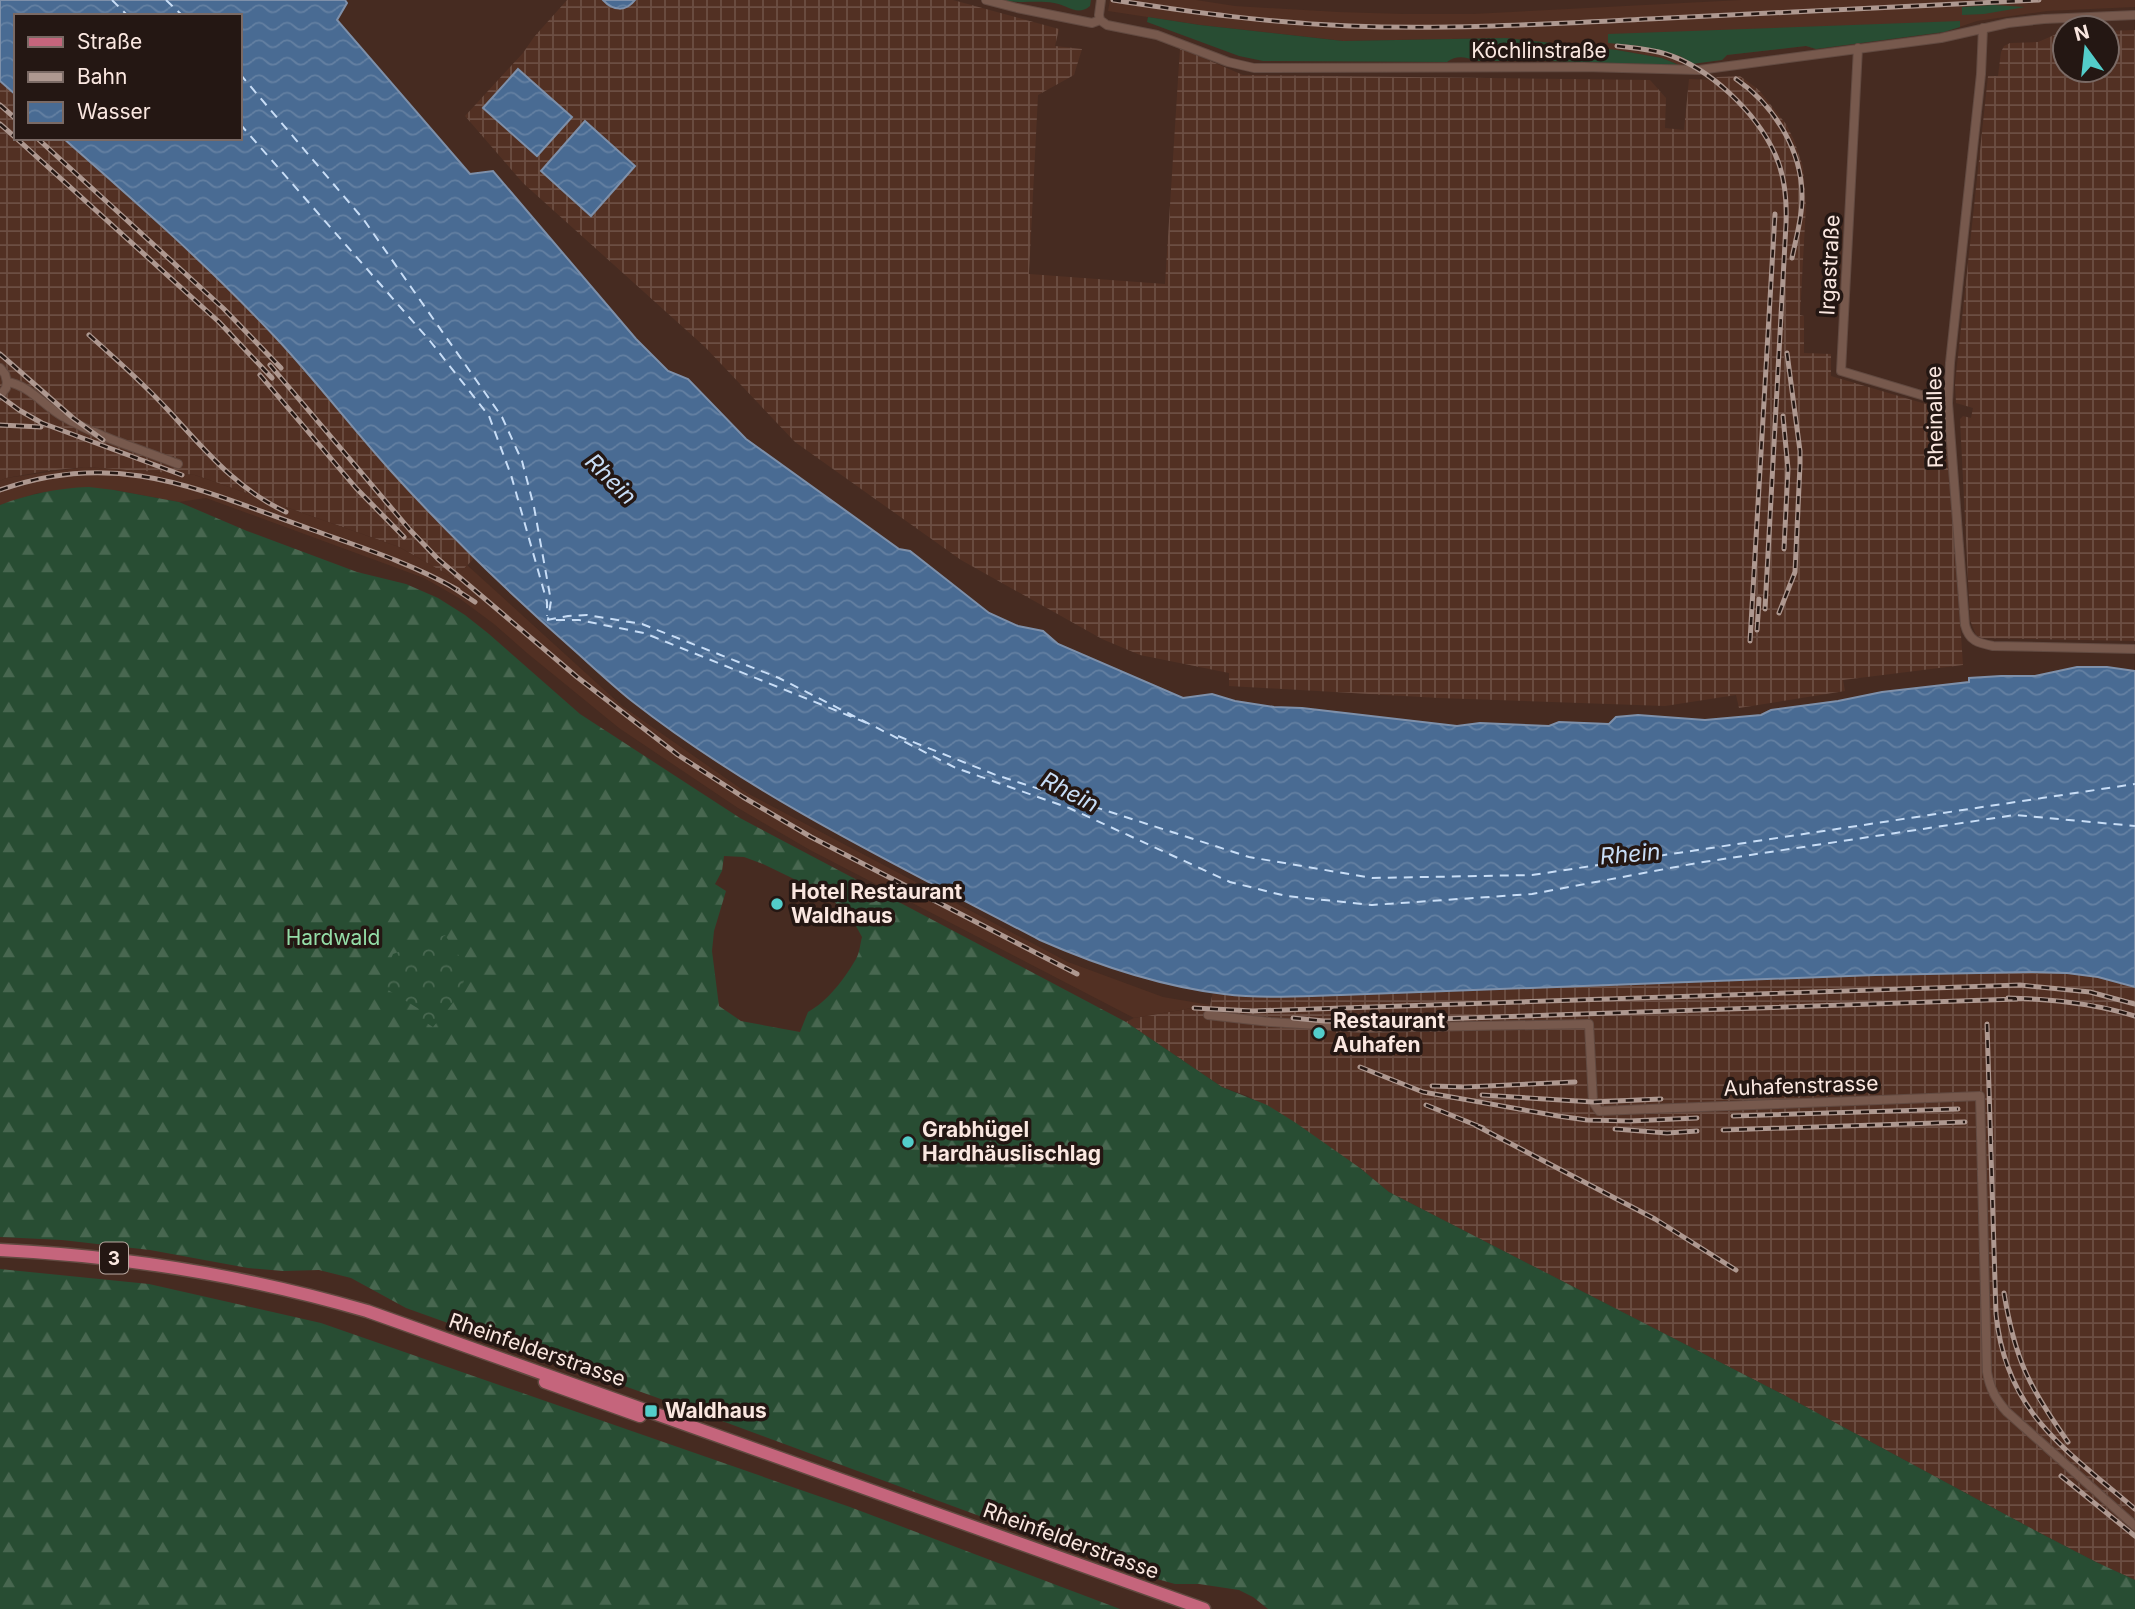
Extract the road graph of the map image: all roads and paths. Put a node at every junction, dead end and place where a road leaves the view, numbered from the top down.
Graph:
1 (986, 0) edge
2 (1101, 0) edge
3 (2135, 15) edge
4 (1100, 17) junction
5 (1983, 28) junction
6 (1858, 48) junction
7 (0, 368) edge
8 (7, 382) junction
9 (0, 396) edge
10 (1948, 403) junction
11 (178, 464) dead end
12 (2135, 649) edge
13 (1208, 1015) dead end
14 (0, 1250) edge
15 (0, 1257) edge
16 (2135, 1526) edge
17 (1181, 1609) edge
18 (1204, 1609) edge

1 - 4 street, Köchlinstraße
2 - 4 street
3 - 5 street, Köchlinstraße
4 - 6 street, Köchlinstraße
5 - 6 street, Köchlinstraße
5 - 10 street, Rheinallee
6 - 10 street, Irgastraße
7 - 8 street
8 - 9 street
8 - 11 street
10 - 12 street, Rheinallee
13 - 16 street, Auhafenstrasse
14 - 18 main road, Rheinfelderstrasse / 3
15 - 17 main road, Rheinfelderstrasse / 3

